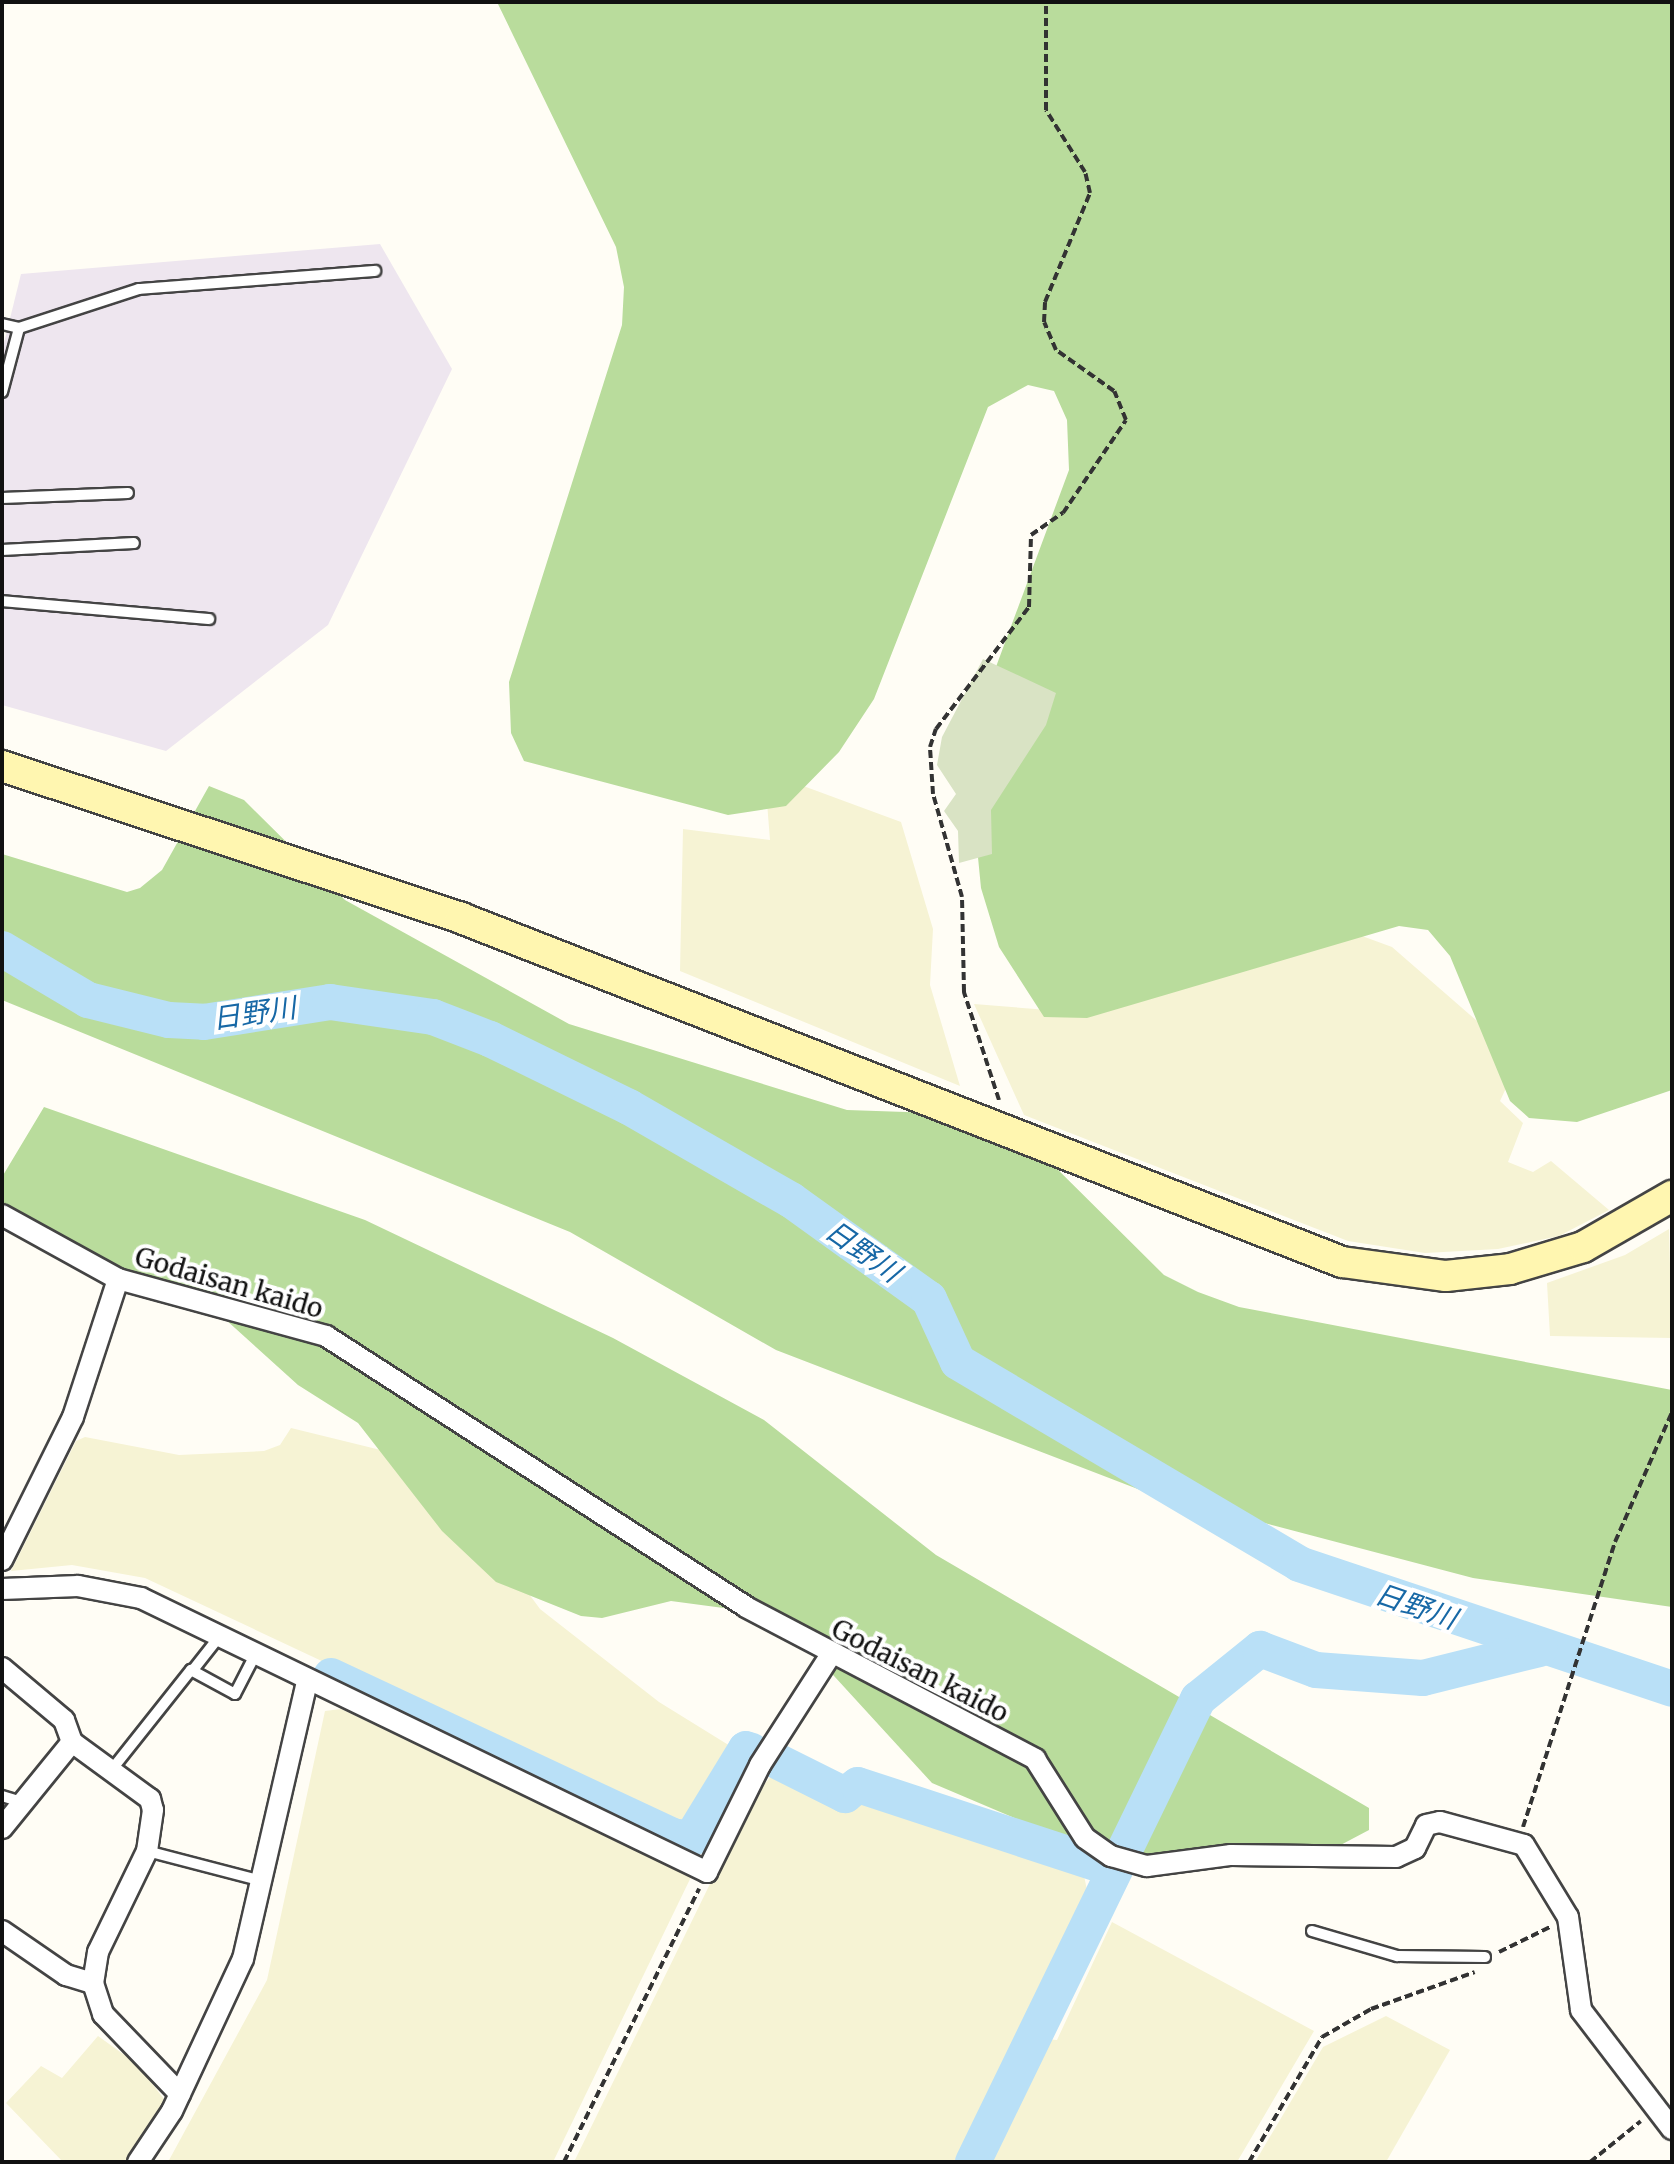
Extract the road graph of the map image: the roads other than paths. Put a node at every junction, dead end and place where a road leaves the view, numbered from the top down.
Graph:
1 (375, 271) dead end
2 (2, 324) edge
3 (19, 328) junction
4 (2, 392) edge
5 (128, 493) dead end
6 (2, 498) edge
7 (134, 543) dead end
8 (2, 550) edge
9 (2, 601) edge
10 (209, 619) dead end
11 (2, 766) edge
12 (1672, 1196) edge
13 (2, 1215) edge
14 (118, 1279) junction
15 (2, 1560) edge
16 (2, 1589) edge
17 (219, 1637) junction
18 (830, 1656) junction
19 (254, 1657) junction
20 (2, 1668) edge
21 (193, 1670) junction
22 (307, 1682) junction
23 (72, 1742) junction
24 (108, 1774) junction
25 (12, 1799) edge
26 (2, 1828) edge
27 (147, 1851) junction
28 (264, 1882) junction
29 (2, 1931) edge
30 (1312, 1931) dead end
31 (1485, 1957) road end
32 (93, 1983) junction
33 (180, 2094) junction
34 (1672, 2129) edge
35 (138, 2162) edge

1 - 3 lane
2 - 3 lane
3 - 4 lane
5 - 6 lane
7 - 8 lane
9 - 10 lane
11 - 12 street
13 - 14 street, Godaisan kaido
14 - 15 street
14 - 18 street, Godaisan kaido
16 - 17 street
17 - 19 street
17 - 21 lane
18 - 22 street
18 - 34 street, Godaisan kaido
19 - 21 lane
19 - 22 street
20 - 23 street
21 - 24 lane
22 - 28 street
23 - 24 street
23 - 25 street
24 - 27 street
25 - 26 street
27 - 28 lane
27 - 32 street
28 - 33 street
29 - 32 street
30 - 31 lane
32 - 33 street
33 - 35 street

